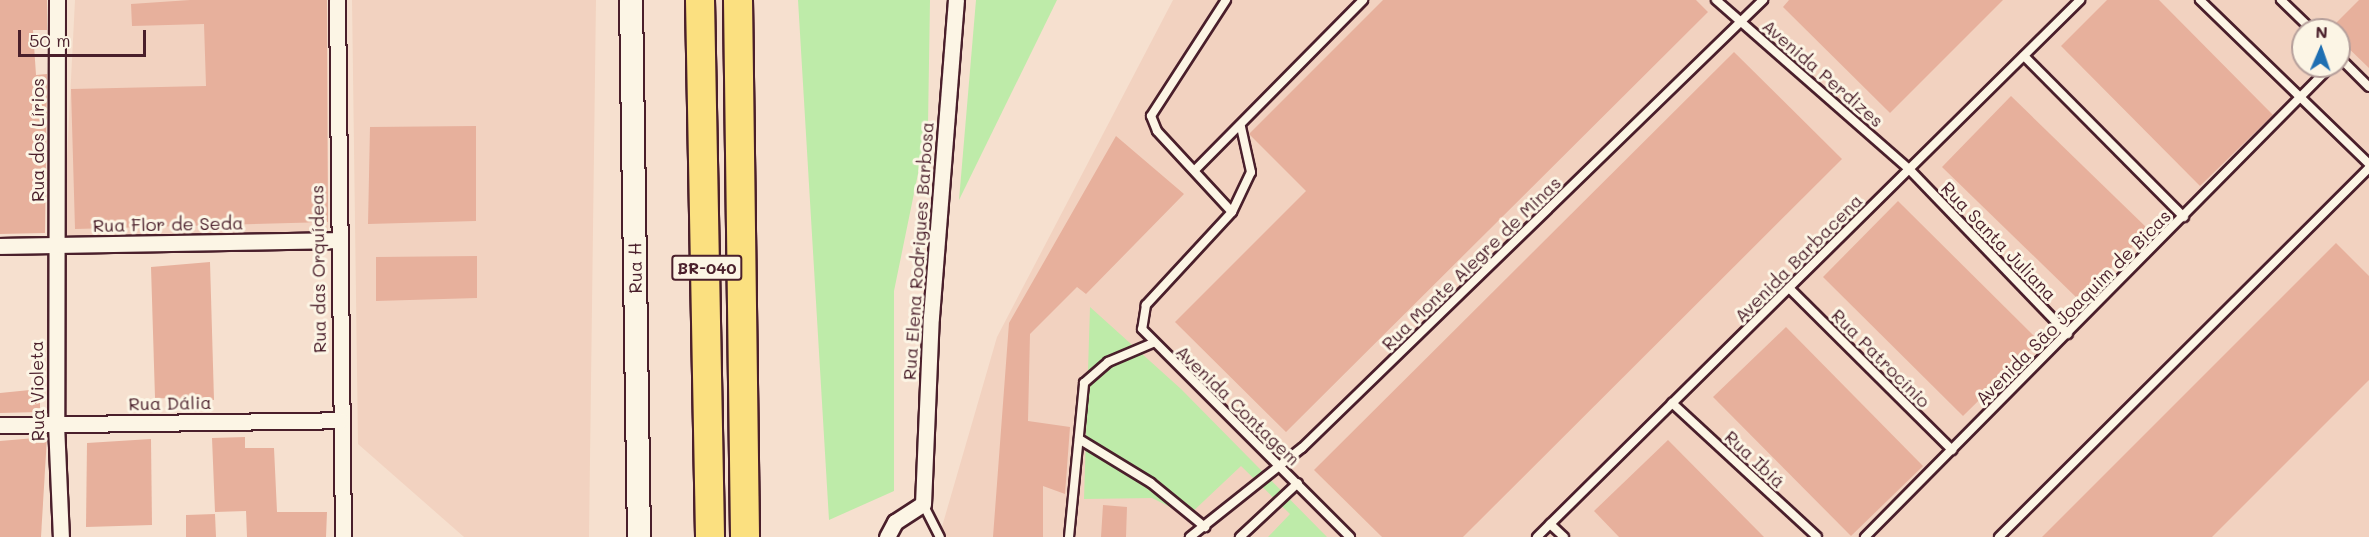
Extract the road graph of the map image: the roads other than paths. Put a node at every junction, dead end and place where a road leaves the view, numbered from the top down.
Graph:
1 (57, 0) edge
2 (336, 0) edge
3 (631, 0) edge
4 (700, 0) edge
5 (738, 0) edge
6 (956, 0) edge
7 (1226, 0) edge
8 (1363, 0) edge
9 (1716, 0) edge
10 (1763, 0) edge
11 (2080, 0) edge
12 (2200, 0) edge
13 (2281, 0) edge
14 (2300, 18) edge
15 (1741, 21) junction
16 (2024, 56) junction
17 (2351, 69) edge
18 (2320, 78) edge
19 (2369, 87) edge
20 (2302, 99) junction
21 (1241, 126) junction
22 (2369, 166) edge
23 (1195, 170) junction
24 (1909, 170) junction
25 (1232, 212) junction
26 (2184, 217) junction
27 (337, 240) junction
28 (55, 245) junction
29 (0, 246) edge
30 (1789, 288) junction
31 (2068, 334) junction
32 (1153, 343) junction
33 (1672, 404) junction
34 (340, 420) junction
35 (0, 424) edge
36 (56, 424) junction
37 (1079, 439) junction
38 (1952, 450) junction
39 (1279, 469) junction
40 (1298, 483) junction
41 (923, 504) junction
42 (1550, 524) junction
43 (1205, 526) junction
44 (61, 537) edge
45 (343, 537) edge
46 (639, 537) edge
47 (710, 537) edge
48 (746, 537) edge
49 (887, 537) edge
50 (940, 537) edge
51 (1069, 537) edge
52 (1190, 537) edge
53 (1240, 537) edge
54 (1350, 537) edge
55 (1537, 537) edge
56 (1564, 537) edge
57 (1817, 537) edge
58 (1866, 537) edge
59 (1999, 537) edge

1 - 28 street, Rua dos Lírios
2 - 27 street, Rua das Orquídeas
3 - 46 main road, Rua H
4 - 47 highway, BR-040
5 - 48 highway, BR-040
6 - 41 street, Rua Elena Rodrigues Barbosa
7 - 23 lane
8 - 21 lane
9 - 15 lane, Avenida Perdizes
10 - 15 lane, Rua Monte Alegre de Minas
11 - 16 lane, Avenida Barbacena
12 - 20 lane
13 - 14 lane
15 - 24 lane, Avenida Perdizes
15 - 39 lane, Rua Monte Alegre de Minas
16 - 24 lane, Avenida Barbacena
16 - 26 lane
17 - 19 lane
18 - 20 lane, Avenida São Joaquim de Bicas
20 - 22 lane
20 - 26 lane, Avenida São Joaquim de Bicas
21 - 23 lane
21 - 25 lane, Avenida Contagem
22 - 59 lane
23 - 25 lane
24 - 30 lane, Avenida Barbacena
24 - 31 lane, Rua Santa Juliana
25 - 32 lane, Avenida Contagem
26 - 31 lane, Avenida São Joaquim de Bicas
27 - 28 street, Rua Flor de Seda
27 - 34 street, Rua das Orquídeas
28 - 29 street, Rua Flor de Seda
28 - 36 street, Rua Violeta
30 - 33 lane, Avenida Barbacena
30 - 38 lane, Rua Patrocínio
31 - 38 lane, Avenida São Joaquim de Bicas
32 - 37 lane, Avenida Contagem
32 - 39 lane, Avenida Contagem
33 - 42 lane, Avenida Barbacena
33 - 57 lane, Rua Ibiá
34 - 36 street, Rua Dália
34 - 45 street, Rua das Orquídeas
35 - 36 street, Rua Dália
36 - 44 street, Rua Violeta
37 - 43 lane
37 - 51 lane, Avenida Contagem
38 - 58 lane, Avenida São Joaquim de Bicas
39 - 40 lane, Avenida Contagem
39 - 43 lane, Rua Monte Alegre de Minas
40 - 53 lane, Avenida Contagem
40 - 54 lane
41 - 49 street
41 - 50 lane, Rua Elena Rodrigues Barbosa
42 - 55 lane, Avenida Barbacena
42 - 56 lane
43 - 52 lane, Rua Monte Alegre de Minas

